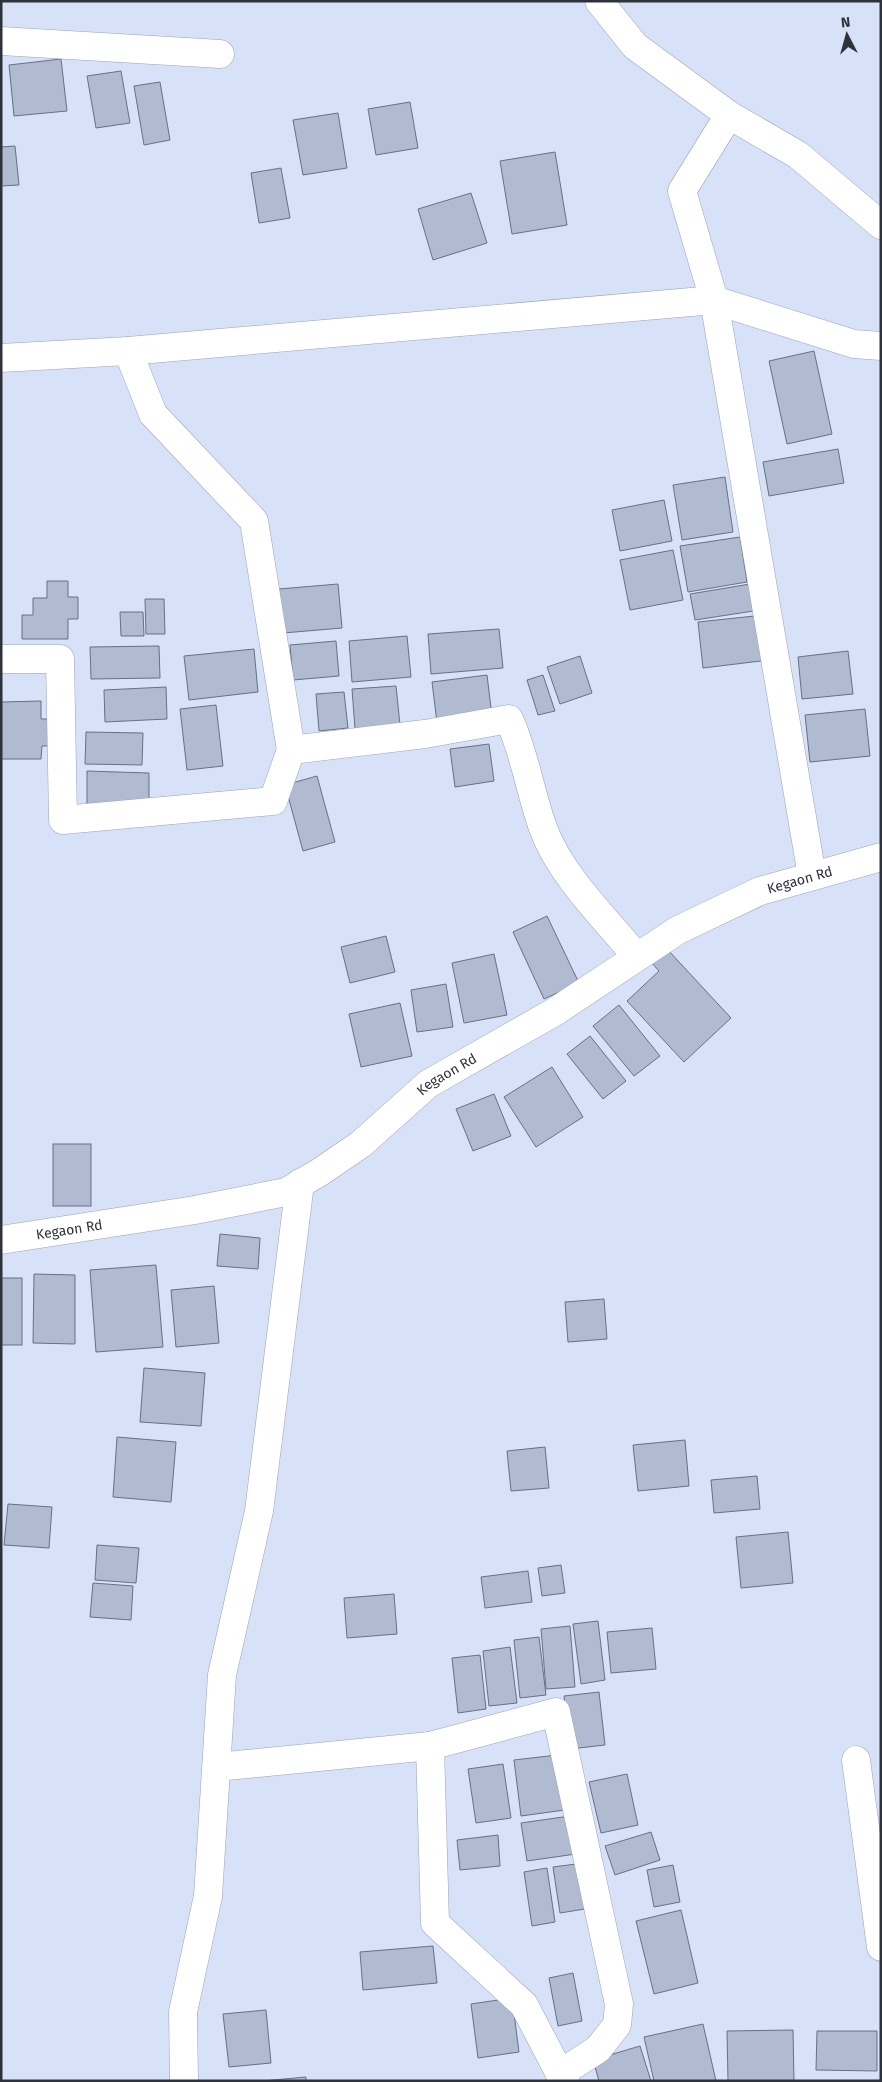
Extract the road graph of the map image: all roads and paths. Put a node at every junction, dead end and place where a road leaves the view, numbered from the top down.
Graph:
1 (599, 1) edge
2 (1, 41) edge
3 (220, 54) dead end
4 (729, 115) junction
5 (881, 225) edge
6 (714, 300) junction
7 (881, 346) edge
8 (128, 351) junction
9 (1, 358) edge
10 (1, 659) edge
11 (291, 750) junction
12 (881, 857) edge
13 (812, 876) junction
14 (637, 957) junction
15 (300, 1183) junction
16 (1, 1240) edge
17 (430, 1746) junction
18 (856, 1760) dead end
19 (217, 1767) junction
20 (881, 1947) edge
21 (563, 2077) edge
22 (184, 2081) edge

1 - 4 street
2 - 3 street
4 - 5 street
4 - 6 street
6 - 7 street
6 - 8 street
6 - 13 street
8 - 9 street
8 - 11 street
10 - 11 street
11 - 14 street
12 - 13 street, Kegaon Rd
13 - 14 street, Kegaon Rd
14 - 15 street, Kegaon Rd
15 - 16 street, Kegaon Rd
15 - 19 street
17 - 19 street
17 - 21 street
17 - 21 street
18 - 20 street
19 - 22 street

